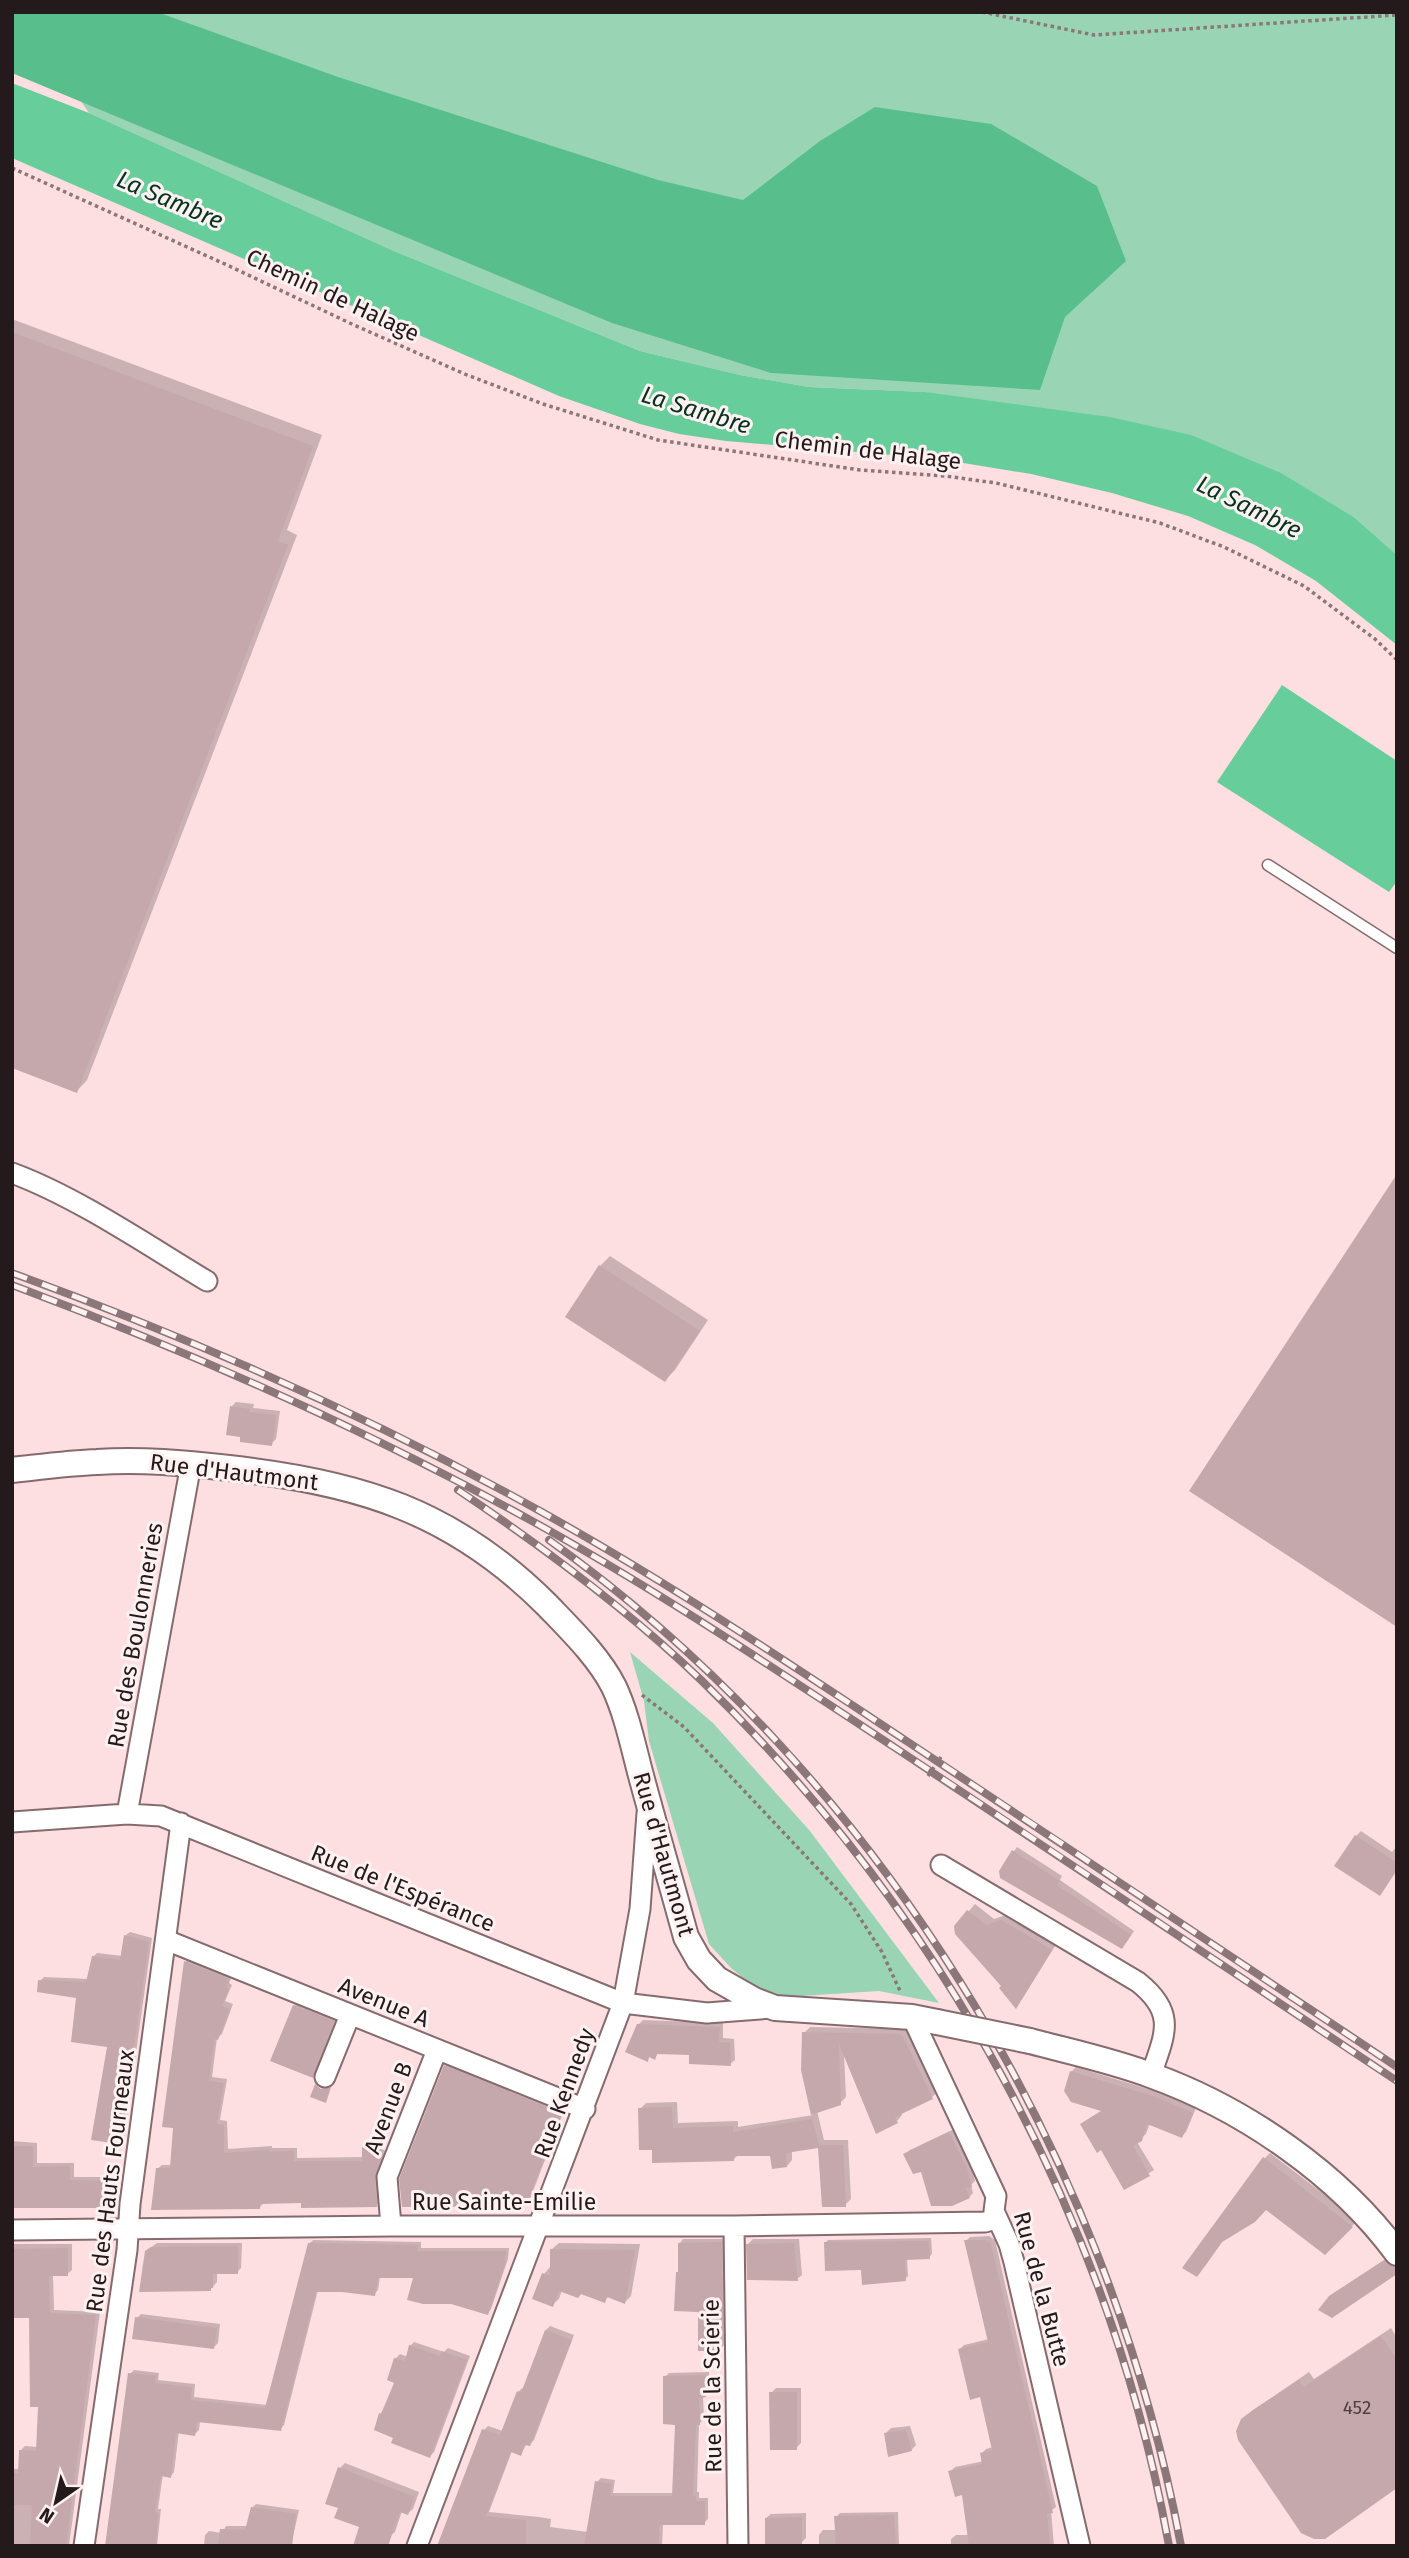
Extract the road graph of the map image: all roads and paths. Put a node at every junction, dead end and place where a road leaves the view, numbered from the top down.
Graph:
1 (982, 12) edge
2 (1397, 15) edge
3 (12, 168) edge
4 (1397, 660) edge
5 (1268, 865) dead end
6 (1397, 947) edge
7 (12, 1173) edge
8 (207, 1281) dead end
9 (191, 1464) junction
10 (12, 1470) edge
11 (613, 1685) junction
12 (941, 1757) dead end
13 (928, 1776) dead end
14 (648, 1802) junction
15 (127, 1814) junction
16 (12, 1822) edge
17 (181, 1823) junction
18 (941, 1865) dead end
19 (166, 1940) junction
20 (623, 2003) junction
21 (775, 2008) junction
22 (350, 2015) junction
23 (912, 2017) junction
24 (437, 2050) junction
25 (1151, 2075) junction
26 (325, 2077) dead end
27 (584, 2109) junction
28 (996, 2219) junction
29 (539, 2225) junction
30 (391, 2226) junction
31 (734, 2227) junction
32 (12, 2230) edge
33 (129, 2230) junction
34 (1397, 2253) edge
35 (84, 2546) edge
36 (417, 2546) edge
37 (738, 2546) edge
38 (1080, 2546) edge

1 - 2 path
3 - 4 path, Chemin de Halage
5 - 6 lane
7 - 8 street
9 - 10 street, Rue d'Hautmont
9 - 11 street, Rue d'Hautmont
9 - 15 street, Rue des Boulonneries
11 - 14 street, Rue d'Hautmont
11 - 23 path
12 - 13 path
14 - 20 street, Rue Kennedy
14 - 21 street, Rue d'Hautmont
15 - 16 street, Rue de l'Espérance
15 - 17 street, Rue de l'Espérance
17 - 19 street, Rue des Hauts Fourneaux
17 - 20 street, Rue de l'Espérance
18 - 25 street
19 - 22 street, Avenue A
19 - 33 street, Rue des Hauts Fourneaux
20 - 21 street, Rue de l'Espérance
20 - 27 street, Rue Kennedy
21 - 23 street, Rue d'Hautmont
22 - 24 street, Avenue A
22 - 26 street
23 - 25 street, Rue d'Hautmont, bridge
23 - 28 street, Rue de la Butte
24 - 27 street, Avenue A
24 - 30 street, Avenue B
25 - 34 street, Rue d'Hautmont
27 - 29 street, Rue Kennedy
28 - 31 street, Rue Sainte-Emilie
28 - 38 street, Rue de la Butte
29 - 30 street, Rue Sainte-Emilie
29 - 31 street, Rue Sainte-Emilie
29 - 36 street, Rue Kennedy
30 - 33 street, Rue Sainte-Emilie
31 - 37 street, Rue de la Scierie
32 - 33 street, Rue Sainte-Emilie
33 - 35 street, Rue des Hauts Fourneaux

